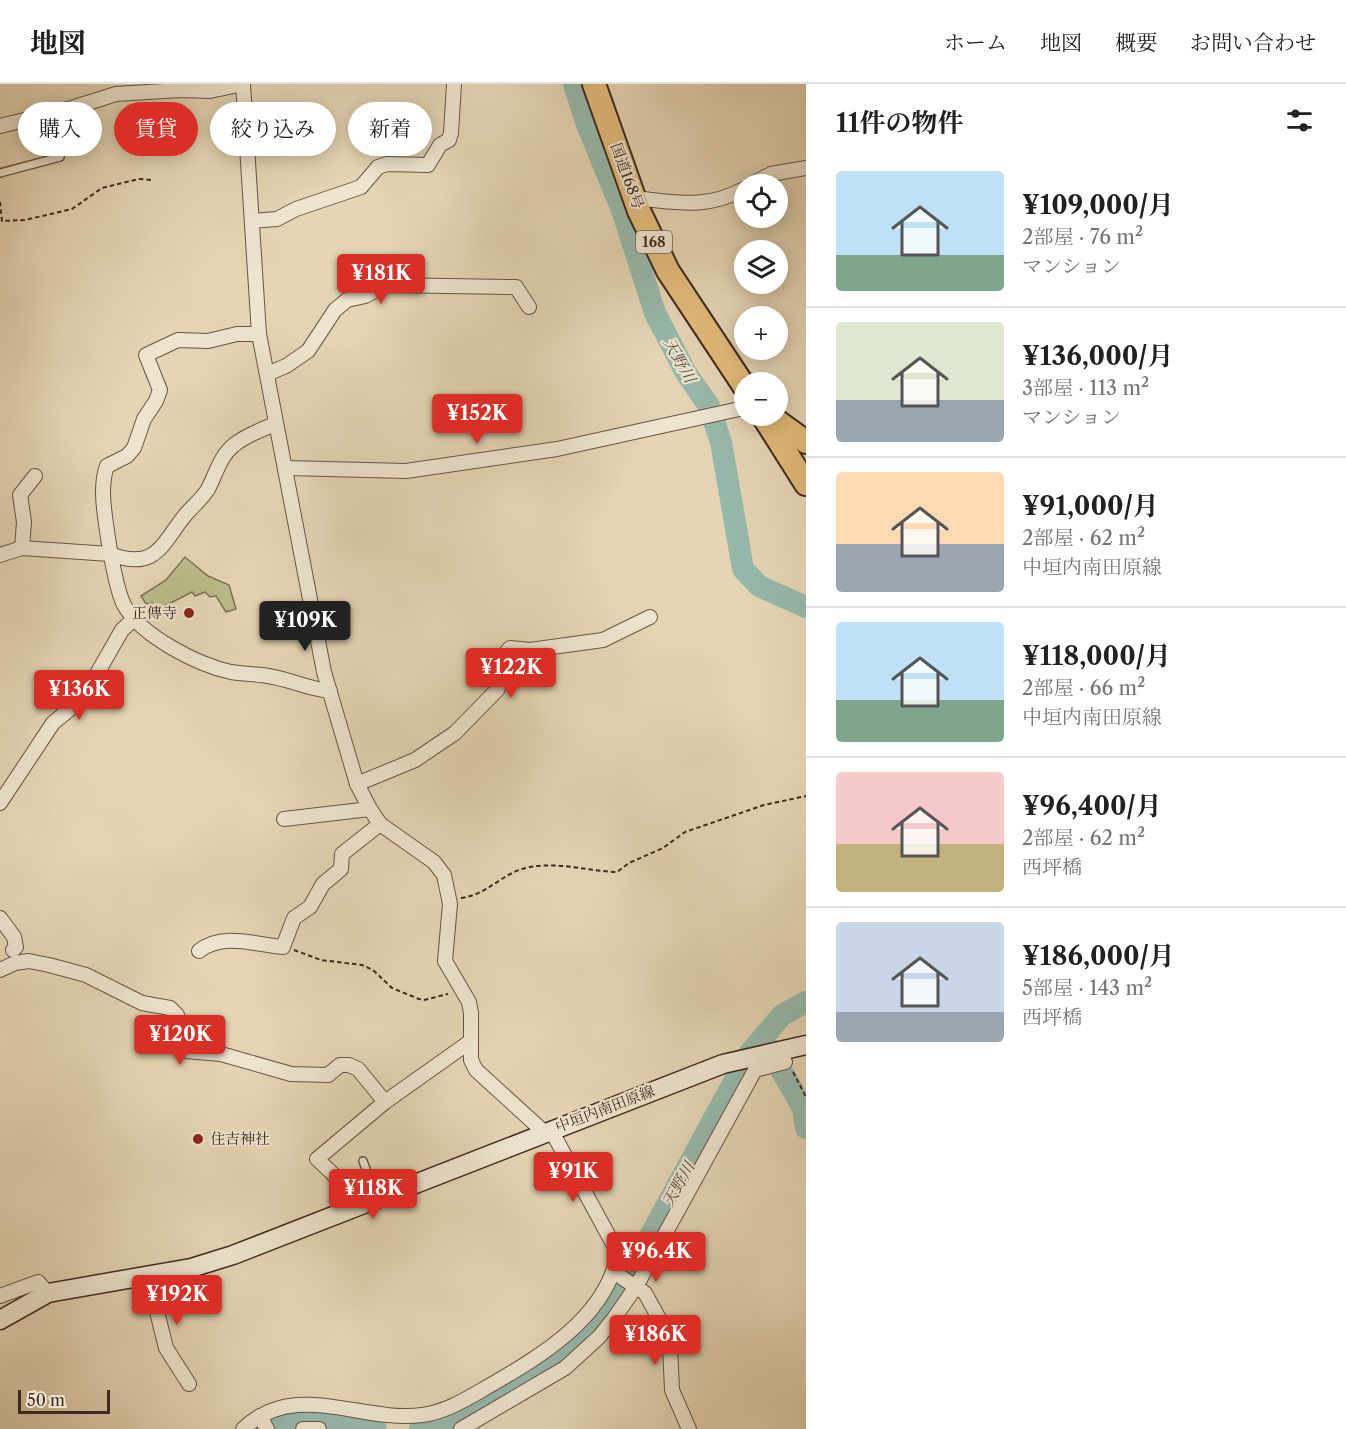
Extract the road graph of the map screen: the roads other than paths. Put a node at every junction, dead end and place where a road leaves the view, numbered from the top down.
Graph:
1 (243, 84) edge
2 (454, 84) edge
3 (594, 84) edge
4 (0, 126) edge
5 (60, 157) dead end
6 (806, 168) edge
7 (0, 173) edge
8 (771, 174) edge
9 (734, 195) edge
10 (634, 198) junction
11 (252, 221) junction
12 (529, 307) dead end
13 (260, 334) junction
14 (735, 372) edge
15 (267, 374) junction
16 (734, 410) edge
17 (276, 424) junction
18 (769, 426) edge
19 (784, 426) edge
20 (806, 442) edge
21 (286, 468) junction
22 (35, 476) dead end
23 (806, 484) edge
24 (22, 548) junction
25 (110, 554) junction
26 (0, 555) edge
27 (650, 616) dead end
28 (135, 618) junction
29 (330, 691) junction
30 (357, 784) junction
31 (0, 803) edge
32 (370, 809) junction
33 (284, 819) dead end
34 (380, 824) junction
35 (0, 918) edge
36 (0, 931) edge
37 (199, 951) dead end
38 (14, 956) junction
39 (0, 970) edge
40 (471, 1041) junction
41 (804, 1041) edge
42 (780, 1056) junction
43 (385, 1102) junction
44 (547, 1131) junction
45 (363, 1161) dead end
46 (378, 1199) junction
47 (356, 1208) junction
48 (615, 1273) junction
49 (148, 1275) junction
50 (637, 1285) junction
51 (48, 1293) junction
52 (0, 1296) edge
53 (0, 1320) edge
54 (189, 1384) dead end
55 (260, 1416) junction
56 (243, 1429) edge
57 (267, 1429) edge
58 (303, 1429) edge
59 (319, 1429) edge
60 (461, 1429) edge
61 (688, 1429) edge

1 - 4 street
1 - 11 street
2 - 11 street
3 - 10 highway, 国道168号 / 168
5 - 7 lane
6 - 8 street
9 - 10 street
10 - 14 highway, 国道168号 / 168
11 - 13 street
12 - 15 street
13 - 15 street
13 - 25 street
15 - 17 street
16 - 21 street
17 - 21 street
17 - 25 street
18 - 23 highway
19 - 20 highway
21 - 29 street
22 - 24 street
24 - 25 street
24 - 26 street
25 - 28 street
27 - 30 street
28 - 29 street
28 - 31 street
29 - 30 street
30 - 32 street
32 - 33 street
32 - 34 street
34 - 37 street
34 - 40 street
35 - 38 street
36 - 38 street
38 - 39 street
38 - 43 street
40 - 43 street
40 - 44 street
41 - 42 main road, 中垣内南田原線
42 - 44 main road, 中垣内南田原線
42 - 50 street
43 - 47 street
44 - 46 main road, 中垣内南田原線
44 - 48 street
45 - 46 lane
46 - 47 main road, 中垣内南田原線
47 - 49 main road, 中垣内南田原線
48 - 50 street
48 - 55 street
49 - 51 main road, 中垣内南田原線
49 - 54 street
50 - 60 street
50 - 61 street
51 - 52 street
51 - 53 main road, 中垣内南田原線
55 - 56 street
55 - 57 street
58 - 59 street

